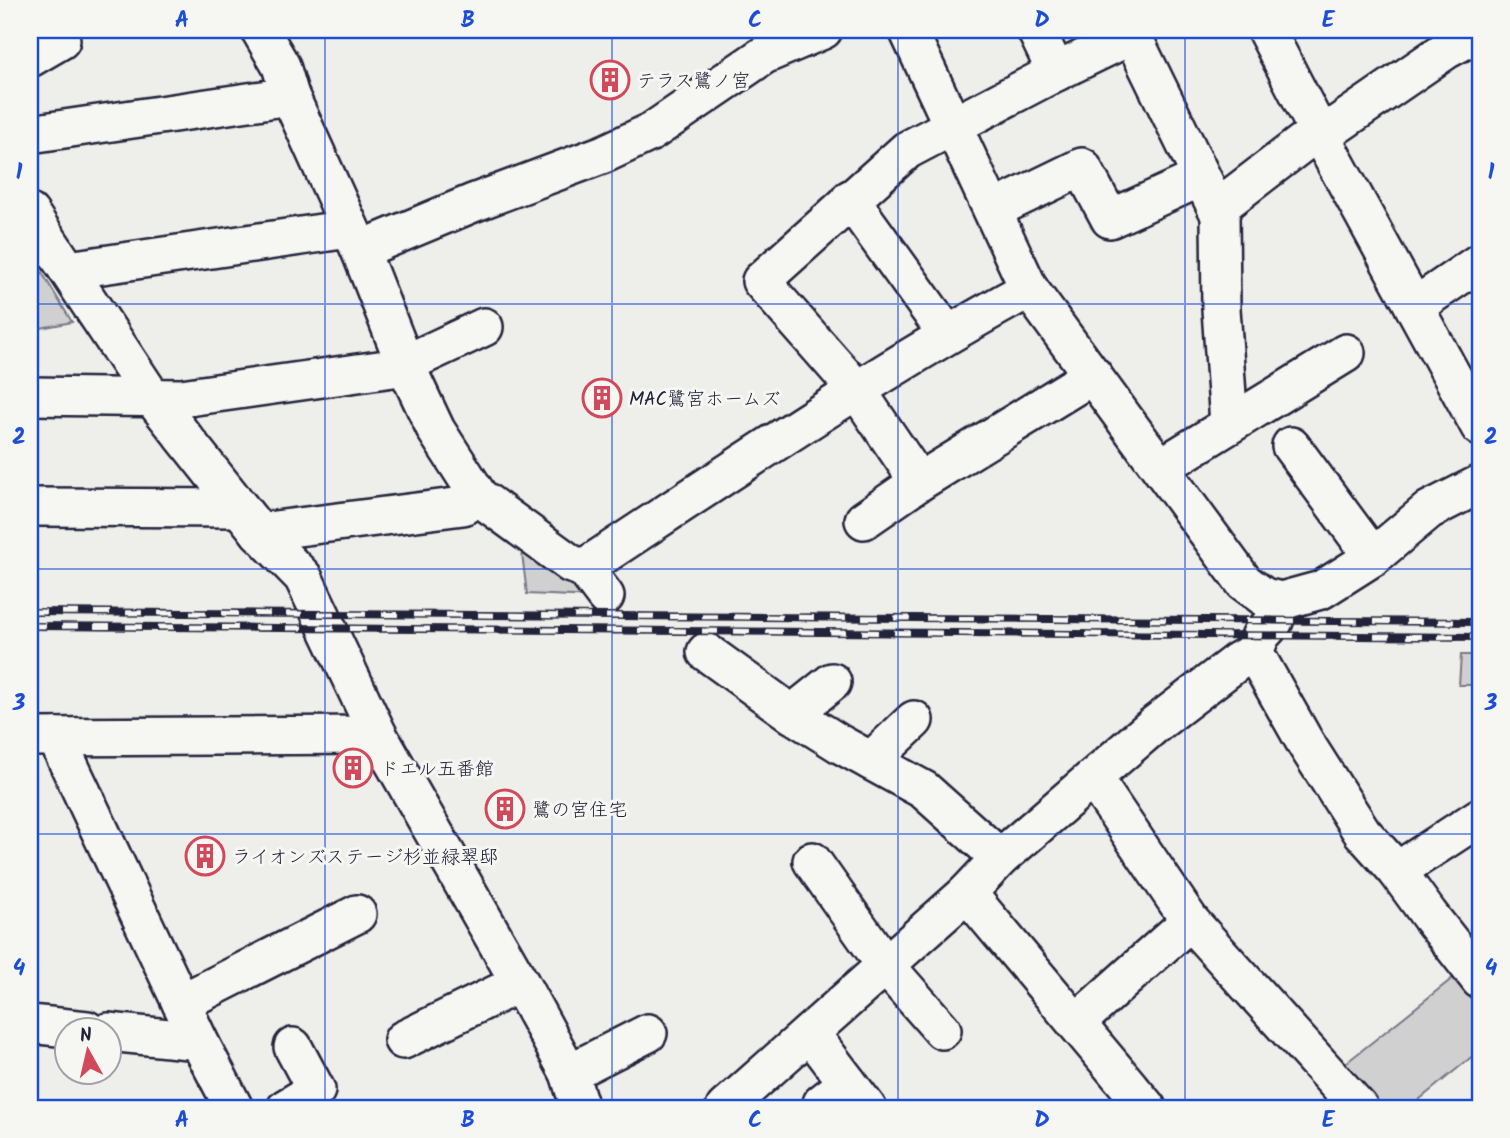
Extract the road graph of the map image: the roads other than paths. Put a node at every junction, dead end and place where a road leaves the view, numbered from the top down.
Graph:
1 (260, 30) edge
2 (823, 30) edge
3 (908, 30) edge
4 (1036, 30) edge
5 (1266, 30) edge
6 (1480, 32) edge
7 (61, 40) dead end
8 (30, 58) edge
9 (1056, 72) junction
10 (290, 96) junction
11 (952, 125) junction
12 (1318, 131) junction
13 (30, 134) edge
14 (1200, 178) junction
15 (850, 199) junction
16 (993, 210) junction
17 (1220, 215) junction
18 (32, 219) edge
19 (354, 239) junction
20 (1480, 262) edge
21 (68, 270) junction
22 (1029, 289) junction
23 (1414, 307) junction
24 (484, 327) dead end
25 (947, 334) junction
26 (1346, 353) dead end
27 (405, 365) junction
28 (1093, 375) junction
29 (856, 389) junction
30 (30, 396) edge
31 (151, 396) junction
32 (1229, 424) junction
33 (1480, 427) edge
34 (1291, 446) dead end
35 (1161, 467) junction
36 (919, 482) junction
37 (1480, 484) edge
38 (479, 497) junction
39 (30, 507) edge
40 (250, 520) junction
41 (864, 520) dead end
42 (1373, 556) junction
43 (1281, 601) junction
44 (706, 652) dead end
45 (1254, 652) junction
46 (832, 682) dead end
47 (792, 714) junction
48 (914, 720) dead end
49 (378, 736) junction
50 (43, 746) edge
51 (871, 761) junction
52 (1093, 778) junction
53 (1480, 817) edge
54 (1000, 858) junction
55 (812, 861) dead end
56 (1397, 871) junction
57 (967, 893) junction
58 (357, 914) dead end
59 (1190, 921) junction
60 (886, 966) junction
61 (1480, 980) edge
62 (520, 983) junction
63 (181, 1003) junction
64 (1076, 1023) junction
65 (30, 1024) edge
66 (52, 1026) edge
67 (943, 1030) dead end
68 (122, 1033) edge
69 (648, 1033) dead end
70 (810, 1033) junction
71 (403, 1040) dead end
72 (199, 1041) junction
73 (293, 1047) dead end
74 (569, 1073) junction
75 (846, 1098) edge
76 (1130, 1102) edge
77 (234, 1108) edge
78 (286, 1108) edge
79 (580, 1108) edge
80 (725, 1108) edge
81 (1359, 1108) edge

1 - 10 street
2 - 19 street
3 - 11 street
4 - 9 street
5 - 12 street
6 - 12 street
7 - 8 street
9 - 11 street
9 - 14 street
10 - 13 street
10 - 19 street
11 - 15 street
11 - 16 street
12 - 17 street
12 - 23 street
14 - 16 street
14 - 17 street
15 - 25 street
15 - 29 street
16 - 22 street
17 - 32 street
18 - 21 street
19 - 21 street
19 - 27 street
20 - 23 street
21 - 31 street
22 - 25 street
22 - 28 street
23 - 33 street
24 - 27 street
25 - 29 street
26 - 32 street
27 - 31 street
27 - 38 street
28 - 35 street
28 - 36 street
29 - 36 street
29 - 38 street
30 - 31 street
31 - 40 street
32 - 35 street
34 - 42 street
35 - 43 street
36 - 41 street
37 - 42 street
38 - 40 street
39 - 40 street
40 - 49 street
42 - 43 street
43 - 45 street
44 - 47 street
45 - 52 street
45 - 56 street
46 - 47 street
47 - 51 street
48 - 51 street
49 - 50 street
49 - 62 street
50 - 63 street
51 - 54 street
52 - 54 street
52 - 59 street
53 - 56 street
54 - 57 street
55 - 60 street
56 - 61 street
57 - 60 street
57 - 64 street
58 - 63 street
59 - 64 street
59 - 81 street
60 - 67 street
60 - 70 street
62 - 71 street
62 - 74 street
63 - 72 street
64 - 76 street
65 - 66 street
68 - 72 street
69 - 74 street
70 - 75 street
70 - 80 street
72 - 77 street
73 - 78 street
74 - 79 street

